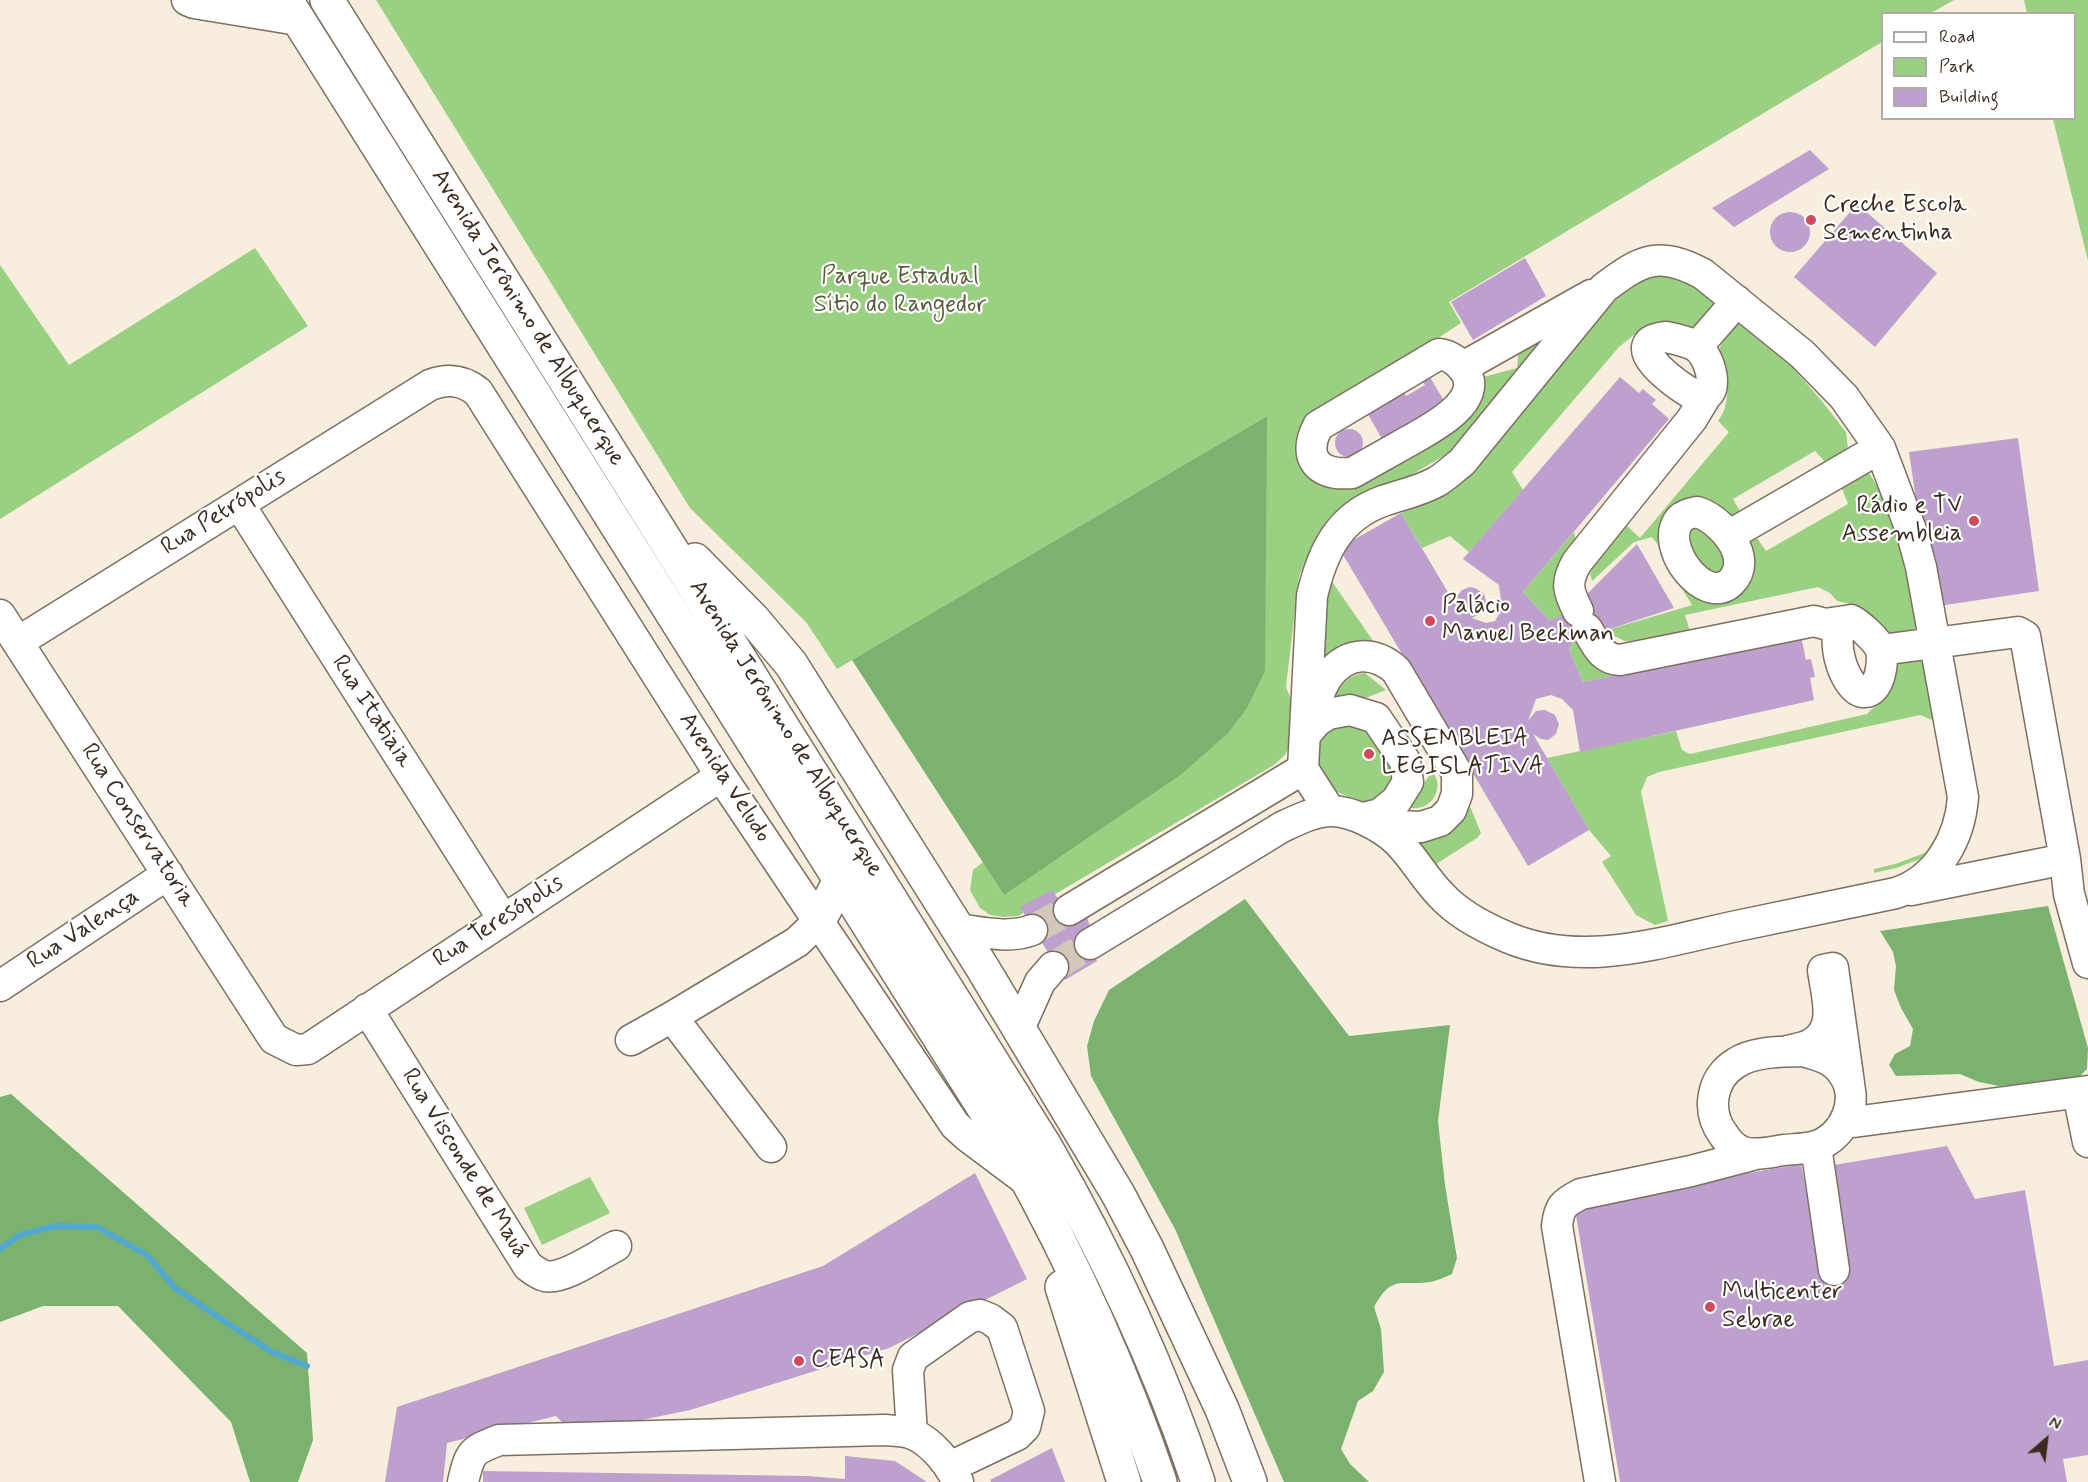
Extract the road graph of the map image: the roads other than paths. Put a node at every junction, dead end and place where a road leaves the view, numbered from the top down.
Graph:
1 (187, 0) edge
2 (327, 0) edge
3 (292, 10) edge
4 (1604, 288) junction
5 (1737, 301) junction
6 (1697, 347) junction
7 (1462, 367) junction
8 (430, 385) joint
9 (1707, 394) junction
10 (1880, 447) junction
11 (239, 504) junction
12 (648, 512) junction
13 (1730, 535) dead end
14 (707, 605) junction
15 (744, 611) junction
16 (0, 615) edge
17 (1845, 621) junction
18 (18, 642) junction
19 (690, 642) junction
20 (1935, 642) junction
21 (1881, 650) junction
22 (1305, 735) junction
23 (1303, 769) junction
24 (721, 776) junction
25 (1330, 811) junction
26 (1363, 818) junction
27 (1952, 840) junction
28 (2065, 859) junction
29 (1999, 872) junction
30 (168, 874) junction
31 (840, 880) junction
32 (1896, 893) junction
33 (1069, 910) tunnel mouth
34 (503, 919) junction
35 (819, 921) junction
36 (958, 929) junction
37 (1032, 930) tunnel mouth
38 (1090, 944) tunnel mouth
39 (2088, 963) edge
40 (1053, 967) tunnel mouth
41 (0, 986) edge
42 (367, 1009) junction
43 (672, 1017) junction
44 (1019, 1029) junction
45 (274, 1038) joint
46 (631, 1040) dead end
47 (1785, 1052) junction
48 (1849, 1083) junction
49 (2083, 1092) edge
50 (1714, 1120) junction
51 (1846, 1123) junction
52 (2088, 1142) edge
53 (1816, 1146) junction
54 (771, 1147) dead end
55 (1756, 1154) junction
56 (1691, 1171) junction
57 (1028, 1182) junction
58 (616, 1246) dead end
59 (1834, 1270) dead end
60 (912, 1434) junction
61 (954, 1475) edge
62 (463, 1482) edge
63 (1124, 1482) edge
64 (1160, 1482) edge
65 (1198, 1482) edge
66 (1250, 1482) edge
67 (1600, 1482) edge

1 - 3 street
2 - 12 main road, Avenida Jerônimo de Albuquerque
3 - 19 main road, Avenida Jerônimo de Albuquerque
4 - 5 street
4 - 7 street
4 - 22 street
5 - 6 street
5 - 10 street
6 - 9 street
6 - 9 street
7 - 7 street
8 - 11 street, Rua Petrópolis
8 - 24 street, Avenida Veludo
9 - 17 street
10 - 13 street
10 - 20 street
11 - 18 street, Rua Petrópolis
11 - 34 street, Rua Itatiaia
12 - 14 main road, Avenida Jerônimo de Albuquerque
12 - 15 main road
14 - 15 main road
14 - 19 main road
14 - 65 main road, Avenida Jerônimo de Albuquerque
15 - 36 main road
16 - 18 street, Rua Conservatoria
17 - 21 street
17 - 21 street
18 - 30 street, Rua Conservatoria
19 - 31 main road, Avenida Jerônimo de Albuquerque
20 - 21 street
20 - 27 street
20 - 28 street
22 - 23 street
22 - 26 street
22 - 26 street
23 - 25 street
23 - 33 street
24 - 34 street, Rua Teresópolis
24 - 35 street, Avenida Veludo
25 - 26 street
25 - 38 street
26 - 32 street
27 - 29 street
27 - 32 street
28 - 29 street
28 - 39 street
29 - 32 street
30 - 41 street, Rua Valença
30 - 45 street, Rua Conservatoria
31 - 35 main road
31 - 57 main road, Avenida Jerônimo de Albuquerque
34 - 42 street, Rua Teresópolis
35 - 43 street
35 - 57 street, Avenida Veludo
36 - 37 street
36 - 44 main road
40 - 44 street
42 - 45 street, Rua Teresópolis
42 - 58 street, Rua Visconde de Mauá
43 - 46 street
43 - 54 street
44 - 66 main road
47 - 48 street
47 - 48 street
47 - 50 street
48 - 51 street
49 - 51 street
49 - 52 street
50 - 55 street
50 - 56 street
51 - 53 street
53 - 55 street
53 - 59 street
55 - 56 street
56 - 67 street
57 - 63 main road, Avenida Jerônimo de Albuquerque
57 - 64 main road, Avenida Jerônimo de Albuquerque
60 - 61 street
60 - 61 street
60 - 62 street

